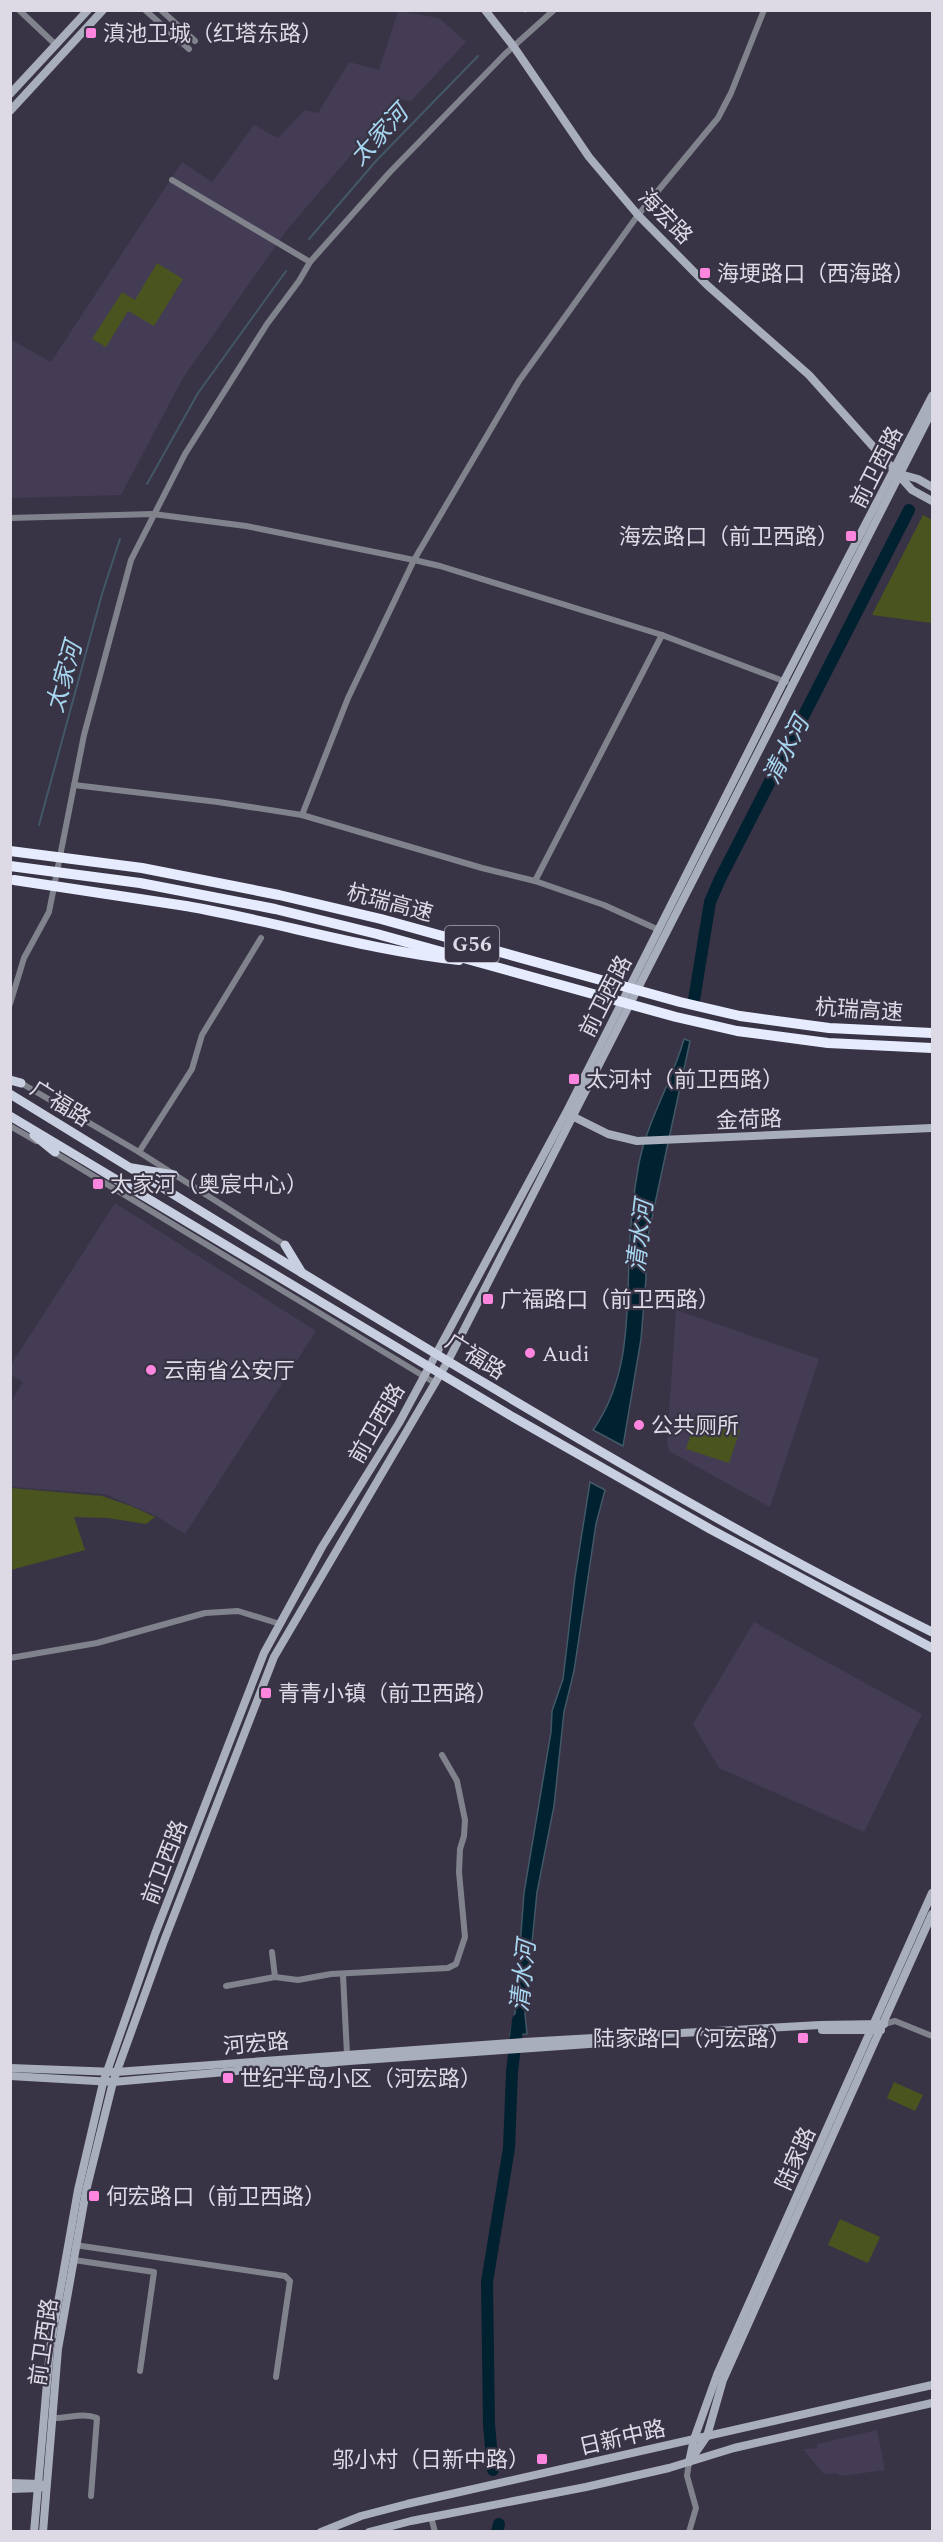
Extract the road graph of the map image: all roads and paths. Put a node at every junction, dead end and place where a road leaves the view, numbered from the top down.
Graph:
1 (18, 10) edge
2 (88, 10) edge
3 (103, 10) edge
4 (145, 10) edge
5 (161, 10) edge
6 (485, 10) edge
7 (554, 10) edge
8 (764, 10) edge
9 (195, 41) dead end
10 (56, 45) junction
11 (514, 47) junction
12 (189, 49) dead end
13 (12, 92) edge
14 (10, 111) edge
15 (172, 180) dead end
16 (638, 215) junction
17 (310, 262) junction
18 (933, 396) edge
19 (933, 411) edge
20 (897, 472) junction
21 (933, 486) edge
22 (933, 501) edge
23 (153, 514) junction
24 (10, 518) edge
25 (414, 560) junction
26 (662, 635) junction
27 (788, 683) junction
28 (74, 785) junction
29 (302, 815) junction
30 (10, 851) edge
31 (10, 866) edge
32 (12, 880) edge
33 (535, 881) junction
34 (659, 930) junction
35 (261, 938) dead end
36 (489, 965) junction
37 (10, 1004) edge
38 (933, 1033) edge
39 (933, 1048) edge
40 (10, 1080) edge
41 (21, 1083) joint
42 (10, 1094) edge
43 (572, 1116) junction
44 (11, 1120) edge
45 (933, 1128) edge
46 (55, 1152) joint
47 (139, 1152) junction
48 (128, 1167) junction
49 (174, 1175) junction
50 (285, 1245) joint
51 (303, 1275) junction
52 (436, 1354) junction
53 (448, 1361) junction
54 (430, 1366) junction
55 (441, 1372) junction
56 (424, 1376) junction
57 (435, 1383) junction
58 (280, 1624) junction
59 (933, 1632) edge
60 (933, 1648) edge
61 (10, 1658) edge
62 (442, 1755) dead end
63 (933, 1893) edge
64 (933, 1914) edge
65 (272, 1952) dead end
66 (343, 1975) junction
67 (274, 1977) junction
68 (226, 1986) dead end
69 (878, 2027) junction
70 (933, 2036) edge
71 (504, 2046) junction
72 (347, 2054) junction
73 (10, 2068) edge
74 (106, 2072) junction
75 (116, 2072) junction
76 (10, 2076) edge
77 (108, 2083) junction
78 (73, 2244) junction
79 (74, 2260) junction
80 (140, 2371) dead end
81 (276, 2377) dead end
82 (933, 2385) edge
83 (933, 2403) edge
84 (52, 2418) junction
85 (707, 2436) junction
86 (694, 2439) junction
87 (689, 2462) junction
88 (10, 2483) edge
89 (40, 2486) junction
90 (10, 2489) edge
91 (92, 2496) dead end
92 (431, 2517) junction
93 (34, 2532) edge
94 (43, 2532) edge
95 (321, 2532) edge
96 (369, 2532) edge
97 (435, 2532) edge
98 (689, 2532) edge

1 - 10 street
2 - 10 main road
3 - 14 main road
4 - 12 street
5 - 9 street
6 - 11 main road, 海宏路
7 - 11 street
8 - 16 street
10 - 13 main road
11 - 16 main road, 海宏路
11 - 17 street
15 - 17 street
16 - 20 main road, 海宏路
16 - 25 street
17 - 23 street
18 - 20 main road, 前卫西路
19 - 20 main road, 前卫西路
20 - 21 main road, 海宏路
20 - 22 main road, 海宏路
20 - 27 main road, 前卫西路
23 - 24 street
23 - 25 street
23 - 28 street
25 - 26 street
25 - 29 street
26 - 27 street
26 - 33 street
27 - 34 main road, 前卫西路
27 - 43 main road, 前卫西路
28 - 29 street
28 - 37 street
29 - 33 street
30 - 38 highway, 杭瑞高速 / G56, bridge
31 - 36 highway, 杭瑞高速 / G56, bridge
32 - 36 highway, bridge
33 - 34 street
34 - 52 main road, 前卫西路
35 - 47 street
36 - 39 highway, 杭瑞高速 / G56, bridge
40 - 41 main road
41 - 47 street
42 - 48 main road, 广福路
43 - 45 main road, 金荷路
43 - 53 main road, 前卫西路
44 - 46 main road
44 - 54 main road, 广福路
46 - 56 street
47 - 49 street
48 - 49 main road
48 - 51 main road, 广福路
49 - 50 street
50 - 51 main road
51 - 52 main road, 广福路
52 - 53 main road, 广福路
52 - 54 main road, 前卫西路
53 - 55 main road, 前卫西路
53 - 59 main road, 广福路
54 - 55 main road, 广福路
54 - 56 main road, 前卫西路
55 - 57 main road, 前卫西路
55 - 60 main road, 广福路
56 - 57 street
56 - 58 main road, 前卫西路
57 - 75 main road, 前卫西路
58 - 61 street
58 - 74 main road, 前卫西路
62 - 66 street
63 - 69 main road, 陆家路
64 - 69 main road, 陆家路
65 - 67 street
66 - 67 street
66 - 72 street
67 - 68 street
69 - 70 street
69 - 71 main road
69 - 85 main road, 陆家路
69 - 86 main road, 陆家路
71 - 72 main road, 河宏路
71 - 77 main road, 河宏路
72 - 75 main road, 河宏路
73 - 74 main road, 河宏路
74 - 75 main road, 河宏路
74 - 77 main road, 前卫西路
75 - 77 main road, 前卫西路
76 - 77 main road, 河宏路
77 - 78 main road, 前卫西路
78 - 79 main road, 前卫西路
78 - 81 street
78 - 89 main road, 前卫西路
79 - 80 street
79 - 84 main road, 前卫西路
82 - 85 main road, 日新中路
83 - 87 main road, 日新中路
84 - 89 main road, 前卫西路
84 - 91 street
85 - 86 main road, 日新中路
85 - 87 main road, 陆家路
86 - 87 main road, 陆家路
86 - 95 main road, 日新中路
87 - 92 main road, 日新中路
87 - 98 street
88 - 89 main road
89 - 90 main road
89 - 93 main road, 前卫西路
89 - 94 main road, 前卫西路
92 - 96 main road, 日新中路
92 - 97 street

